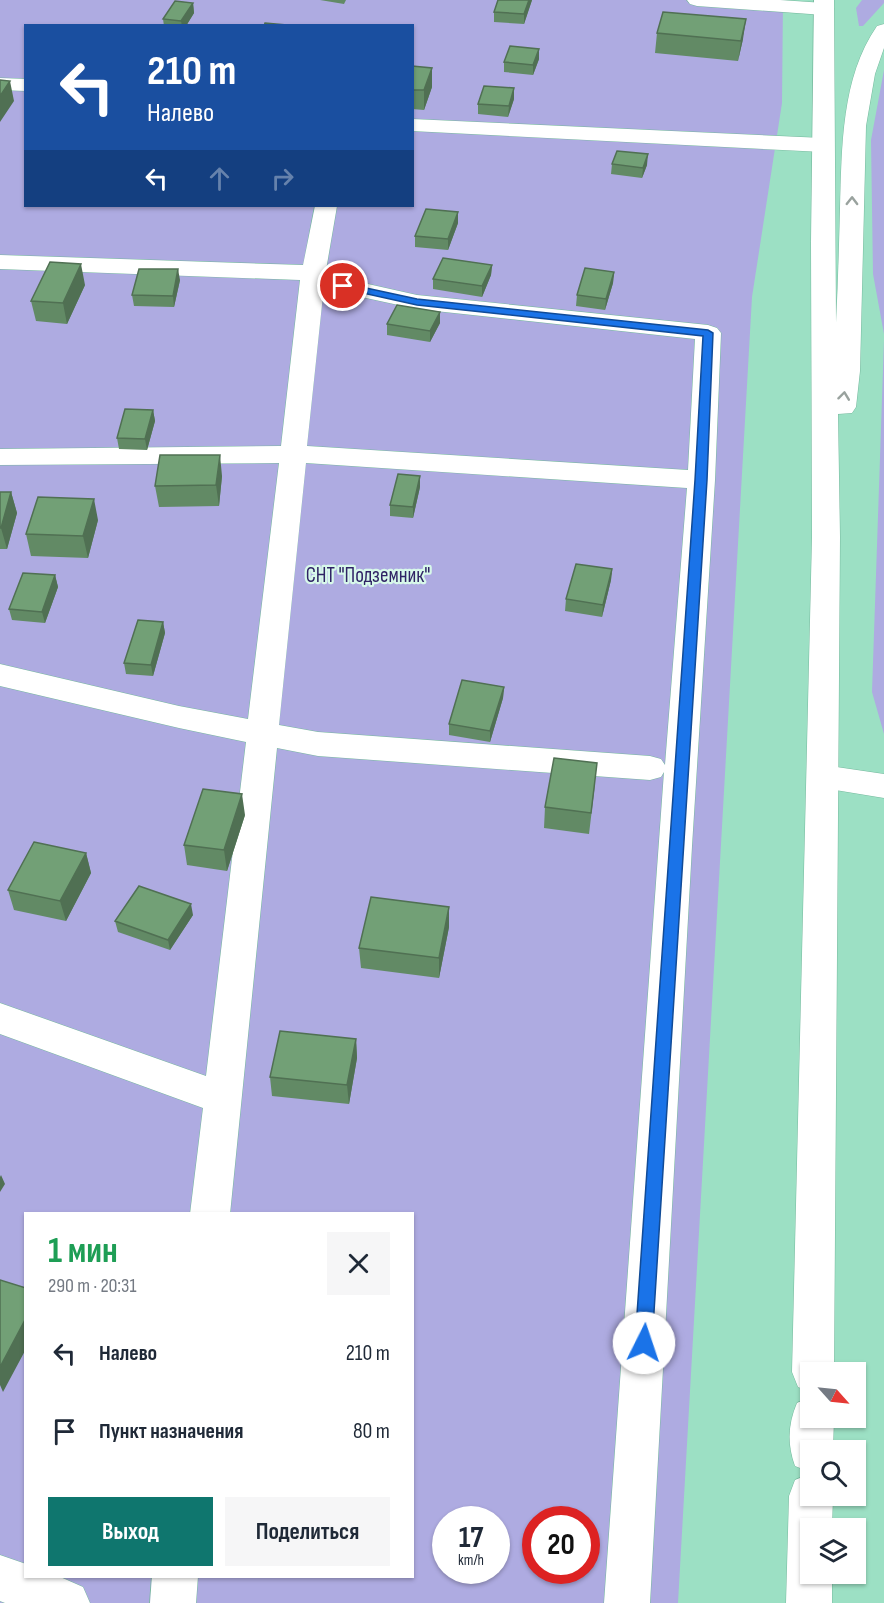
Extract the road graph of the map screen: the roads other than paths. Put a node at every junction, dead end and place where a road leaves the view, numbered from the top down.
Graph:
1 (697, 0) edge
2 (824, 4) edge
3 (881, 39) edge
4 (0, 84) edge
5 (24, 86) edge
6 (414, 125) edge
7 (823, 145) junction
8 (326, 207) edge
9 (0, 262) edge
10 (314, 273) junction
11 (294, 454) junction
12 (0, 458) edge
13 (701, 480) junction
14 (826, 537) junction
15 (0, 675) edge
16 (263, 734) junction
17 (650, 768) dead end
18 (823, 777) junction
19 (884, 786) edge
20 (0, 1018) edge
21 (221, 1098) junction
22 (210, 1212) edge
23 (813, 1362) edge
24 (0, 1578) edge
25 (175, 1578) edge
26 (809, 1584) edge
27 (67, 1603) edge
28 (172, 1603) edge
29 (627, 1603) edge
30 (809, 1603) edge

1 - 2 main road
2 - 7 main road
14 -> 3 main road
4 - 5 main road
6 - 7 main road
7 - 14 main road
8 - 10 main road
9 - 10 main road
10 - 11 main road
10 - 13 main road
11 - 12 main road
11 - 13 main road
11 - 16 main road
13 - 29 main road
14 - 18 main road
15 - 16 main road
16 - 17 main road
16 - 21 main road
18 - 19 main road
18 - 23 main road
20 - 21 main road
21 - 22 main road
24 - 27 main road
25 - 28 main road
26 - 30 main road

